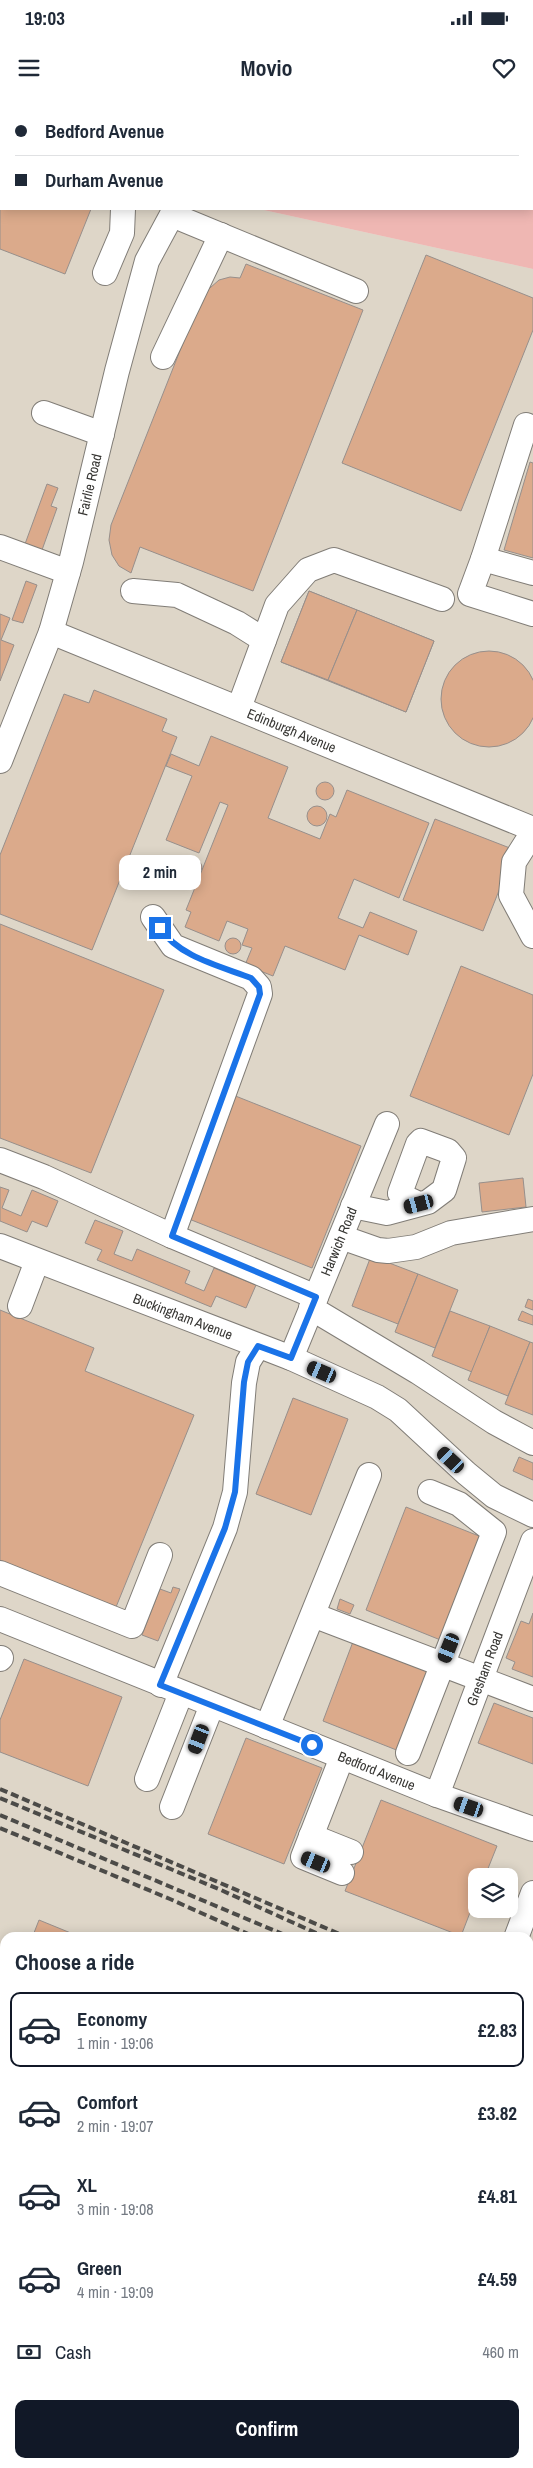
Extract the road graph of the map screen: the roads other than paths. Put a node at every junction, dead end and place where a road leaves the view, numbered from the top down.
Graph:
1 (123, 210) edge
2 (173, 212) edge
3 (221, 235) junction
4 (105, 273) dead end
5 (356, 291) dead end
6 (162, 357) dead end
7 (44, 413) dead end
8 (529, 426) edge
9 (102, 434) junction
10 (0, 547) edge
11 (483, 559) junction
12 (68, 572) junction
13 (533, 573) edge
14 (133, 591) dead end
15 (442, 599) dead end
16 (533, 614) edge
17 (51, 632) junction
18 (264, 640) junction
19 (239, 708) junction
20 (0, 761) edge
21 (533, 830) edge
22 (153, 917) dead end
23 (533, 936) edge
24 (387, 1124) dead end
25 (0, 1160) edge
26 (419, 1204) dead end
27 (353, 1206) junction
28 (533, 1219) edge
29 (172, 1236) junction
30 (340, 1237) junction
31 (0, 1246) edge
32 (37, 1261) junction
33 (314, 1303) junction
34 (20, 1306) dead end
35 (258, 1346) junction
36 (291, 1358) junction
37 (533, 1443) edge
38 (368, 1475) dead end
39 (430, 1492) dead end
40 (533, 1515) edge
41 (533, 1541) edge
42 (160, 1555) dead end
43 (0, 1573) edge
44 (313, 1615) junction
45 (0, 1619) edge
46 (442, 1665) junction
47 (481, 1680) junction
48 (171, 1689) junction
49 (533, 1699) edge
50 (212, 1705) junction
51 (267, 1727) junction
52 (408, 1753) dead end
53 (342, 1757) junction
54 (146, 1779) dead end
55 (437, 1796) junction
56 (172, 1806) dead end
57 (533, 1829) edge
58 (347, 1862) dead end
59 (533, 1893) edge
60 (518, 1932) edge

1 - 4 street
2 - 3 street
2 - 9 street, Fairlie Road
3 - 5 street
3 - 6 street
7 - 9 street
8 - 11 street
9 - 12 street, Fairlie Road
10 - 12 street
11 - 13 street
11 - 16 street
12 - 17 street, Fairlie Road
14 - 18 street
15 - 18 street
17 - 19 street, Edinburgh Avenue
17 - 20 street, Fairlie Road
18 - 19 street
19 - 21 street, Edinburgh Avenue
21 - 23 street
22 - 29 street
24 - 27 street, Harwich Road
25 - 29 street
26 - 27 street
27 - 30 street, Harwich Road
28 - 30 street
29 - 33 street
30 - 33 street, Harwich Road
31 - 32 street, Buckingham Avenue
32 - 34 street
32 - 35 street, Buckingham Avenue
33 - 36 street, Harwich Road
33 - 37 street
35 - 36 street, Buckingham Avenue
35 - 48 street
36 - 40 street, Buckingham Avenue
38 - 44 street
39 - 46 street
41 - 47 street, Gresham Road
42 - 43 street
44 - 46 street
44 - 51 street
45 - 48 street, Bedford Avenue
46 - 47 street
46 - 52 street
47 - 49 street
47 - 55 street, Gresham Road
48 - 50 street, Bedford Avenue
48 - 54 street
50 - 51 street, Bedford Avenue
50 - 56 street
51 - 53 street, Bedford Avenue
53 - 55 street, Bedford Avenue
53 - 58 street
55 - 57 street, Bedford Avenue
59 - 60 street

